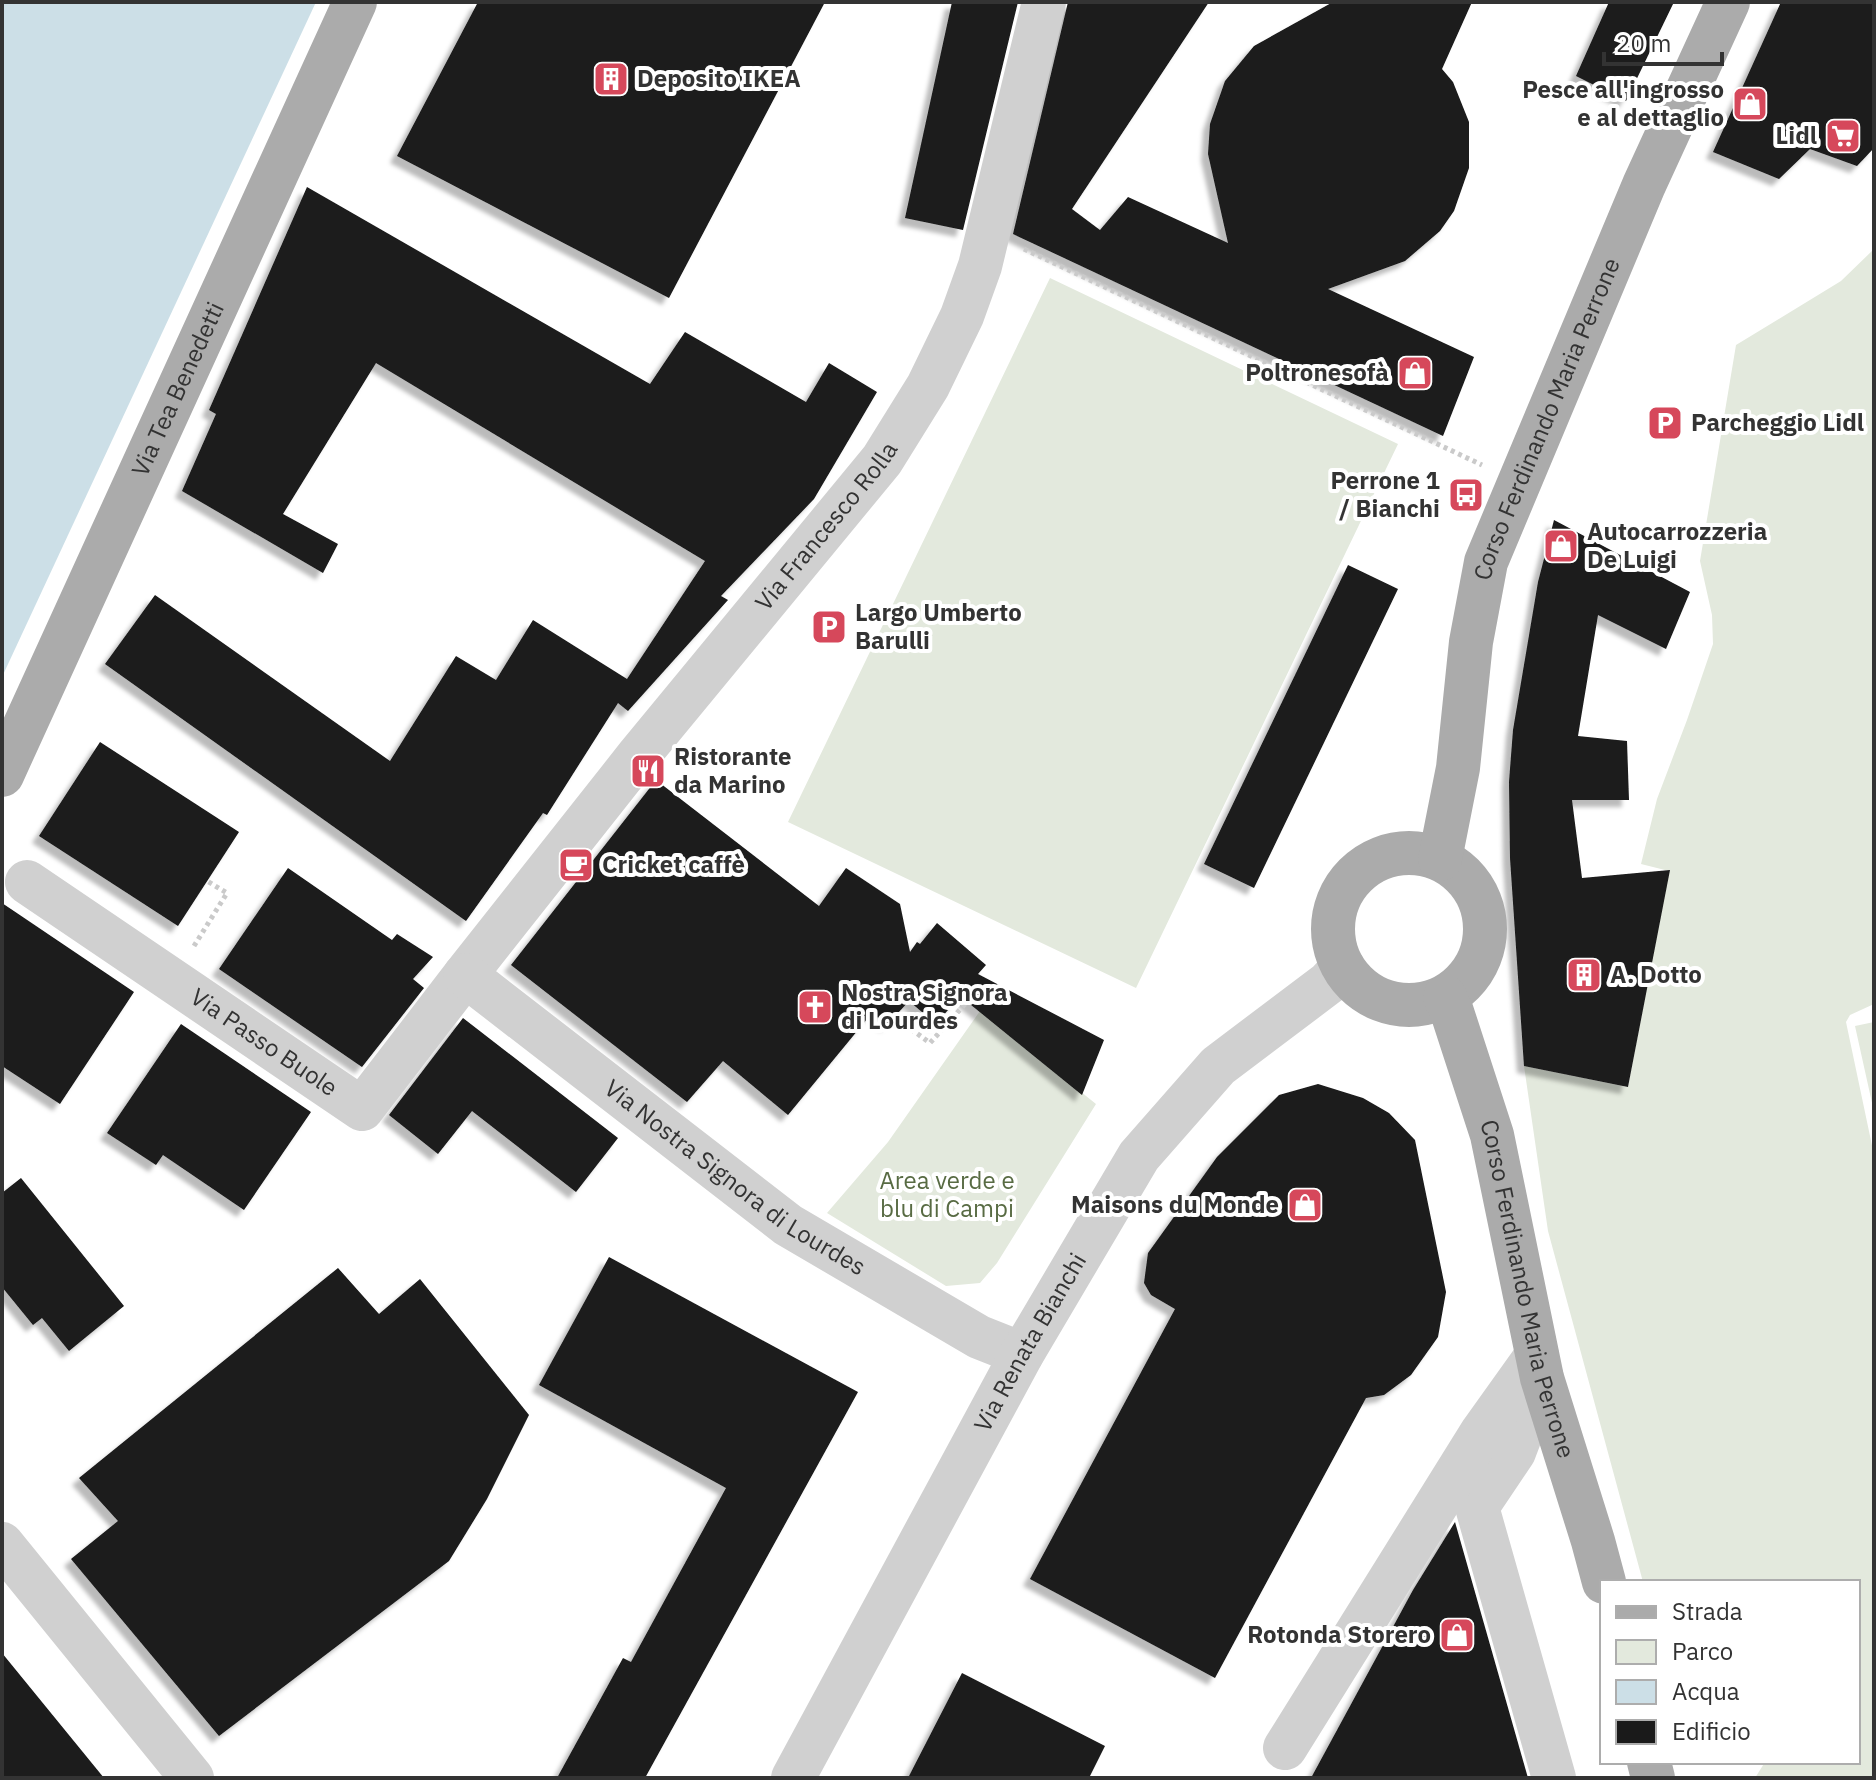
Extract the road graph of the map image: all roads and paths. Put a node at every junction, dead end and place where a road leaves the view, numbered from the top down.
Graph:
1 (355, 2) edge
2 (1044, 2) edge
3 (1728, 2) edge
4 (989, 232) junction
5 (1519, 483) junction
6 (2, 775) edge
7 (1440, 859) junction
8 (207, 881) dead end
9 (27, 882) dead end
10 (1343, 967) junction
11 (465, 975) junction
12 (172, 980) junction
13 (1445, 997) junction
14 (965, 1004) dead end
15 (911, 1029) dead end
16 (1022, 1354) junction
17 (1540, 1366) junction
18 (2, 1544) edge
19 (1603, 1580) edge
20 (1285, 1748) dead end
21 (192, 1778) edge
22 (793, 1778) edge
23 (1554, 1778) edge

1 - 6 main road, Via Tea Benedetti
2 - 4 street, Via Francesco Rolla
3 - 5 main road, Corso Ferdinando Maria Perrone
4 - 5 path
4 - 11 street, Via Francesco Rolla
5 - 7 main road, Corso Ferdinando Maria Perrone
7 - 10 main road
7 - 13 main road
8 - 12 path
9 - 12 street, Via Passo Buole
10 - 13 main road
10 - 16 street, Via Renata Bianchi
11 - 12 street, Via Passo Buole
11 - 16 street, Via Nostra Signora di Lourdes
13 - 17 main road, Corso Ferdinando Maria Perrone
14 - 15 path
16 - 22 street, Via Renata Bianchi
17 - 19 main road, Corso Ferdinando Maria Perrone
17 - 20 street
17 - 23 street
18 - 21 street

